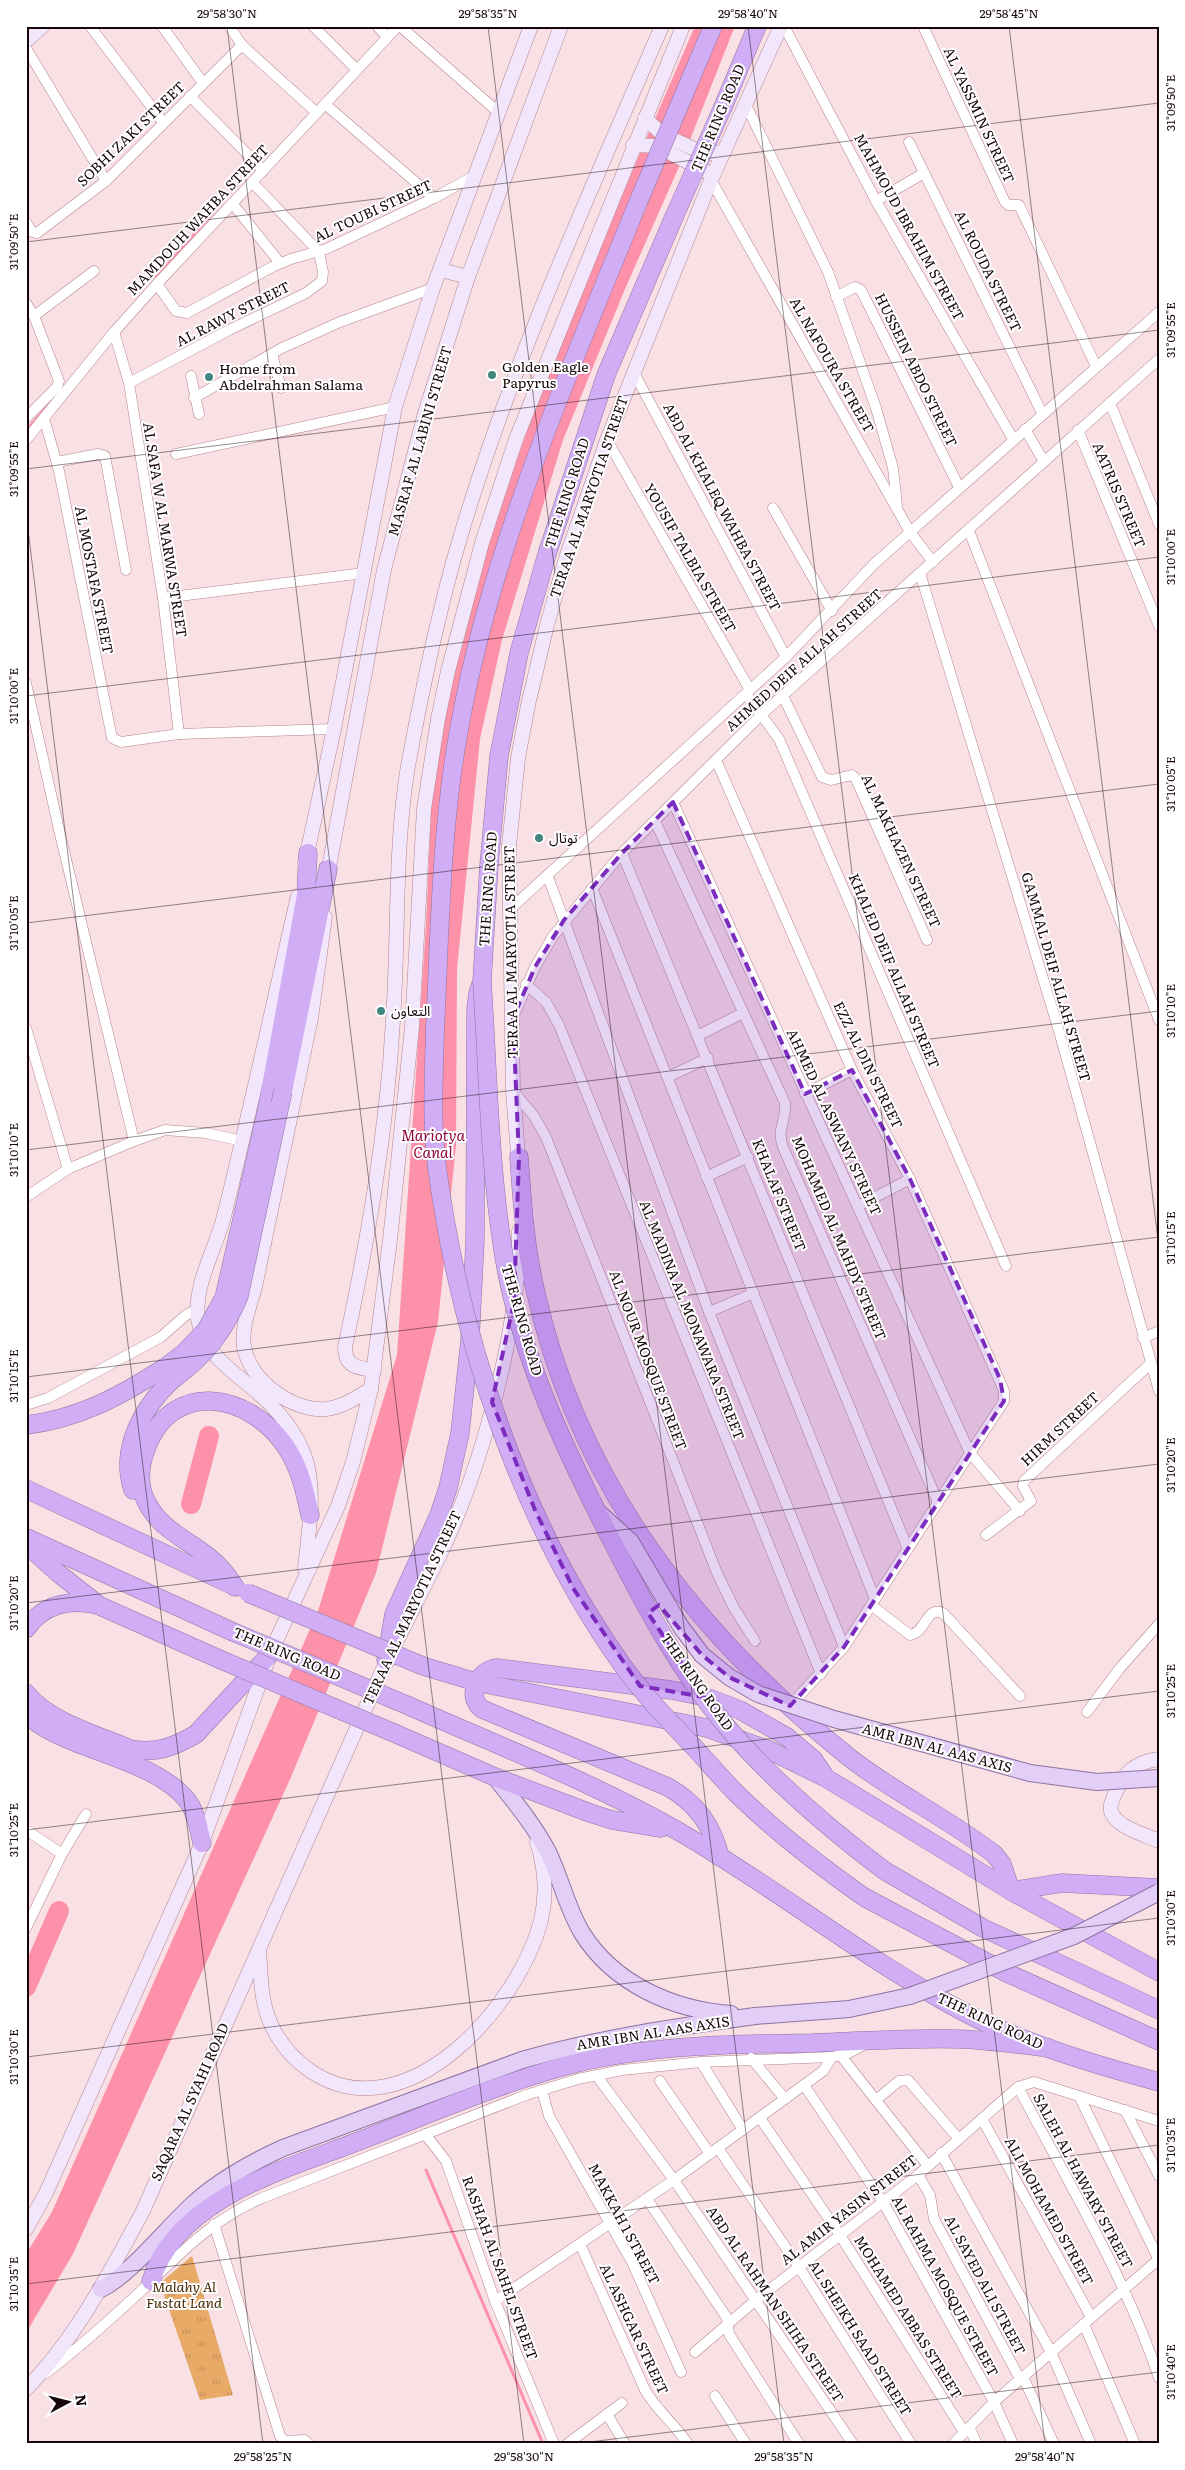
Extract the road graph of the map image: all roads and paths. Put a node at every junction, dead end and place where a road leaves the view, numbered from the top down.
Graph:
1 (43, 26) edge
2 (90, 26) edge
3 (162, 26) edge
4 (229, 26) edge
5 (313, 26) edge
6 (377, 26) edge
7 (399, 26) edge
8 (531, 26) edge
9 (561, 26) edge
10 (662, 26) edge
11 (683, 26) edge
12 (713, 26) edge
13 (757, 26) edge
14 (782, 26) edge
15 (923, 26) edge
16 (388, 37) junction
17 (26, 41) edge
18 (242, 45) junction
19 (26, 48) edge
20 (357, 70) junction
21 (203, 83) junction
22 (190, 96) junction
23 (745, 103) junction
24 (325, 104) junction
25 (498, 112) junction
26 (317, 113) junction
27 (645, 118) junction
28 (163, 122) junction
29 (909, 142) dead end
30 (633, 145) junction
31 (724, 152) junction
32 (263, 170) junction
33 (924, 173) junction
34 (474, 176) junction
35 (711, 180) junction
36 (106, 181) junction
37 (252, 182) junction
38 (434, 198) junction
39 (876, 201) junction
40 (232, 204) junction
41 (581, 215) junction
42 (26, 222) edge
43 (602, 224) junction
44 (319, 252) junction
45 (280, 263) junction
46 (442, 266) junction
47 (94, 271) dead end
48 (469, 273) junction
49 (157, 284) junction
50 (433, 288) junction
51 (836, 297) junction
52 (26, 303) edge
53 (1159, 312) edge
54 (34, 316) junction
55 (114, 332) junction
56 (272, 354) junction
57 (1159, 359) edge
58 (1096, 366) junction
59 (633, 371) junction
60 (191, 376) dead end
61 (129, 383) junction
62 (281, 388) dead end
63 (194, 398) junction
64 (1110, 403) junction
65 (395, 407) junction
66 (199, 414) dead end
67 (1042, 414) junction
68 (26, 418) edge
69 (44, 418) junction
70 (1025, 429) junction
71 (1078, 430) junction
72 (1013, 439) junction
73 (26, 440) edge
74 (607, 440) junction
75 (176, 454) dead end
76 (1043, 460) junction
77 (56, 462) junction
78 (959, 487) junction
79 (897, 507) junction
80 (773, 508) dead end
81 (1159, 524) edge
82 (969, 531) junction
83 (910, 532) junction
84 (460, 537) junction
85 (482, 543) junction
86 (933, 562) junction
87 (126, 570) dead end
88 (920, 572) junction
89 (364, 573) junction
90 (163, 598) junction
91 (832, 611) junction
92 (1159, 626) edge
93 (786, 657) junction
94 (26, 683) edge
95 (748, 692) junction
96 (783, 696) junction
97 (762, 714) junction
98 (334, 729) junction
99 (179, 734) junction
100 (716, 760) junction
101 (673, 802) junction
102 (655, 821) junction
103 (308, 853) junction
104 (622, 853) junction
105 (328, 869) junction
106 (548, 876) junction
107 (592, 888) junction
108 (508, 911) junction
109 (564, 920) junction
110 (927, 940) dead end
111 (482, 981) junction
112 (526, 984) junction
113 (394, 1000) junction
114 (413, 1002) junction
115 (743, 1013) junction
116 (513, 1018) junction
117 (1159, 1020) edge
118 (393, 1024) junction
119 (412, 1027) junction
120 (26, 1028) edge
121 (698, 1035) junction
122 (708, 1058) junction
123 (852, 1070) junction
124 (668, 1077) junction
125 (513, 1091) junction
126 (804, 1094) junction
127 (134, 1141) junction
128 (242, 1141) junction
129 (748, 1156) junction
130 (519, 1157) junction
131 (68, 1169) junction
132 (706, 1177) junction
133 (910, 1179) junction
134 (26, 1197) edge
135 (858, 1206) junction
136 (1006, 1266) dead end
137 (754, 1293) junction
138 (198, 1309) junction
139 (709, 1312) junction
140 (244, 1325) junction
141 (1159, 1331) edge
142 (1143, 1338) junction
143 (1150, 1364) junction
144 (374, 1370) junction
145 (168, 1374) junction
146 (371, 1388) junction
147 (1159, 1391) edge
148 (26, 1405) edge
149 (26, 1425) edge
150 (970, 1453) junction
151 (26, 1489) edge
152 (938, 1502) junction
153 (1020, 1511) junction
154 (596, 1512) junction
155 (310, 1515) junction
156 (155, 1517) junction
157 (986, 1536) dead end
158 (26, 1537) edge
159 (26, 1544) edge
160 (908, 1549) junction
161 (303, 1581) junction
162 (241, 1590) junction
163 (873, 1602) junction
164 (100, 1606) junction
165 (1159, 1624) edge
166 (26, 1629) edge
167 (755, 1641) dead end
168 (844, 1647) junction
169 (270, 1654) junction
170 (386, 1660) junction
171 (821, 1674) junction
172 (476, 1682) junction
173 (26, 1693) edge
174 (1020, 1696) dead end
175 (789, 1707) junction
176 (1087, 1712) dead end
177 (26, 1713) edge
178 (1159, 1759) edge
179 (495, 1777) junction
180 (826, 1778) junction
181 (1159, 1778) edge
182 (326, 1798) joint
183 (86, 1814) dead end
184 (529, 1823) junction
185 (26, 1830) edge
186 (676, 1830) junction
187 (1159, 1841) edge
188 (202, 1843) junction
189 (62, 1854) junction
190 (720, 1857) junction
191 (1159, 1890) edge
192 (1011, 1891) junction
193 (26, 1928) edge
194 (259, 1946) junction
195 (1159, 1972) edge
196 (1159, 2010) edge
197 (756, 2016) junction
198 (872, 2041) junction
199 (1159, 2041) edge
200 (1049, 2048) junction
201 (836, 2056) junction
202 (751, 2058) junction
203 (701, 2062) junction
204 (596, 2075) junction
205 (660, 2081) dead end
206 (1159, 2082) edge
207 (804, 2085) junction
208 (1018, 2087) junction
209 (542, 2090) junction
210 (1079, 2096) junction
211 (785, 2099) junction
212 (876, 2100) junction
213 (1125, 2110) junction
214 (760, 2118) junction
215 (982, 2119) junction
216 (1159, 2121) edge
217 (744, 2130) junction
218 (426, 2134) junction
219 (958, 2138) junction
220 (714, 2151) junction
221 (941, 2153) junction
222 (928, 2166) junction
223 (918, 2175) junction
224 (1159, 2176) edge
225 (674, 2180) junction
226 (647, 2199) junction
227 (882, 2202) junction
228 (214, 2224) junction
229 (611, 2224) junction
230 (26, 2229) edge
231 (840, 2235) junction
232 (580, 2244) junction
233 (1159, 2260) edge
234 (799, 2267) junction
235 (151, 2281) junction
236 (101, 2288) junction
237 (1124, 2289) junction
238 (756, 2300) junction
239 (495, 2301) junction
240 (1088, 2320) junction
241 (728, 2324) junction
242 (695, 2352) dead end
243 (1051, 2352) junction
244 (681, 2372) dead end
245 (1021, 2378) junction
246 (1159, 2378) edge
247 (29, 2387) edge
248 (715, 2396) dead end
249 (994, 2402) junction
250 (622, 2403) dead end
251 (607, 2414) junction
252 (967, 2430) junction
253 (309, 2444) edge
254 (554, 2444) edge
255 (567, 2444) edge
256 (625, 2444) edge
257 (688, 2444) edge
258 (746, 2444) edge
259 (799, 2444) edge
260 (853, 2444) edge
261 (911, 2444) edge
262 (953, 2444) edge
263 (977, 2444) edge
264 (1013, 2444) edge
265 (1054, 2444) edge
266 (1091, 2444) edge
267 (1135, 2444) edge

1 - 17 main road
2 - 28 street
3 - 21 street
4 - 18 street
5 - 20 street
6 - 16 street
7 - 16 street, MAMDOUH WAHBA STREET
7 - 25 street, MAMDOUH WAHBA STREET
8 - 25 main road, MASRAF AL LABINI STREET
9 - 48 main road, MASRAF AL LABINI STREET
10 - 41 main road
11 - 27 main road
12 - 199 highway, bridge
13 - 111 highway, THE RING ROAD, bridge
14 - 23 main road, TERAA AL MARYOTIA STREET
14 - 39 street, MAHMOUD IBRAHIM STREET
15 - 58 street, AL YASSMIN STREET
16 - 20 street, MAMDOUH WAHBA STREET
18 - 21 street, SOBHI ZAKI STREET
18 - 26 street
19 - 36 street
20 - 24 street, MAMDOUH WAHBA STREET
21 - 22 street, SOBHI ZAKI STREET
22 - 28 street, SOBHI ZAKI STREET
22 - 32 street
23 - 31 main road, TERAA AL MARYOTIA STREET
23 - 51 street
24 - 26 street, MAMDOUH WAHBA STREET
24 - 38 street
25 - 34 main road, MASRAF AL LABINI STREET
26 - 32 street, MAMDOUH WAHBA STREET
27 - 30 main road
27 - 31 main road, bridge
28 - 36 street, SOBHI ZAKI STREET
29 - 33 street, AL ROUDA STREET
30 - 35 main road, bridge
30 - 43 main road
31 - 35 main road, TERAA AL MARYOTIA STREET
32 - 37 street, MAMDOUH WAHBA STREET
33 - 39 street
33 - 67 street, AL ROUDA STREET
34 - 38 street, AL TOUBI STREET
34 - 46 main road, MASRAF AL LABINI STREET
35 - 59 main road, TERAA AL MARYOTIA STREET
35 - 79 street, AL NAFOURA STREET
36 - 42 street, SOBHI ZAKI STREET
37 - 40 street, MAMDOUH WAHBA STREET
37 - 44 street
38 - 44 street, AL TOUBI STREET
39 - 72 street, MAHMOUD IBRAHIM STREET
40 - 45 street
40 - 49 street, MAMDOUH WAHBA STREET
41 - 43 main road
41 - 84 main road
43 - 85 main road
44 - 45 street, AL TOUBI STREET
44 - 61 street, AL RAWY STREET
45 - 49 street, AL TOUBI STREET
46 - 48 main road
46 - 50 main road, MASRAF AL LABINI STREET
47 - 54 street
48 - 105 main road, MASRAF AL LABINI STREET
49 - 55 street, MAMDOUH WAHBA STREET
50 - 56 street
50 - 65 main road, MASRAF AL LABINI STREET
51 - 78 street, HUSSEIN ABDO STREET
51 - 79 street
52 - 54 street
53 - 58 street, AHMED DEIF ALLAH STREET
54 - 68 street
55 - 61 street, AL SAFA W AL MARWA STREET
55 - 69 street, MAMDOUH WAHBA STREET
56 - 62 street
56 - 63 street
57 - 64 street, AHMED DEIF ALLAH STREET
58 - 67 street, AHMED DEIF ALLAH STREET
59 - 74 main road, TERAA AL MARYOTIA STREET
59 - 93 street, ABD AL KHALEQ WAHBA STREET
60 - 63 street
61 - 90 street, AL SAFA W AL MARWA STREET
63 - 66 street
64 - 71 street, AHMED DEIF ALLAH STREET
64 - 81 street
65 - 75 street
65 - 89 main road, MASRAF AL LABINI STREET
67 - 70 street, AHMED DEIF ALLAH STREET
69 - 73 street, MAMDOUH WAHBA STREET
69 - 77 street, AL MOSTAFA STREET
70 - 72 street, AHMED DEIF ALLAH STREET
70 - 76 street
71 - 76 street, AHMED DEIF ALLAH STREET
71 - 92 street, AATRIS STREET
72 - 78 street, AHMED DEIF ALLAH STREET
74 - 95 street, YOUSIF TALBIA STREET
74 - 108 main road, TERAA AL MARYOTIA STREET
76 - 82 street, AHMED DEIF ALLAH STREET
77 - 87 street
77 - 99 street, AL MOSTAFA STREET
78 - 83 street, AHMED DEIF ALLAH STREET
79 - 83 street, AL NAFOURA STREET
80 - 91 street
82 - 86 street, AHMED DEIF ALLAH STREET
82 - 117 street
83 - 86 street, AL NAFOURA STREET
83 - 91 street, AHMED DEIF ALLAH STREET
84 - 85 main road
84 - 113 main road
85 - 114 main road
86 - 88 street, AHMED DEIF ALLAH STREET
88 - 96 street, AHMED DEIF ALLAH STREET
88 - 142 street, GAMMAL DEIF ALLAH STREET
89 - 90 street
89 - 98 main road, MASRAF AL LABINI STREET
90 - 99 street, AL SAFA W AL MARWA STREET
91 - 93 street, AHMED DEIF ALLAH STREET
93 - 95 street, AHMED DEIF ALLAH STREET
94 - 127 street
95 - 97 street, KHALED DEIF ALLAH STREET
95 - 106 street, AHMED DEIF ALLAH STREET
96 - 97 street, AHMED DEIF ALLAH STREET
96 - 110 street, AL MAKHAZEN STREET
97 - 100 street, AHMED DEIF ALLAH STREET
97 - 136 street, KHALED DEIF ALLAH STREET
98 - 99 street
98 - 103 main road, MASRAF AL LABINI STREET
100 - 101 street, AHMED DEIF ALLAH STREET
100 - 123 street, EZZ AL DIN STREET
101 - 102 street, AHMED DEIF ALLAH STREET
101 - 126 street, AHMED AL ASWANY STREET
102 - 104 street, AHMED DEIF ALLAH STREET
102 - 115 street, MOHAMED AL MAHDY STREET
103 - 128 main road, MASRAF AL LABINI STREET
103 - 145 highway, bridge
104 - 107 street, AHMED DEIF ALLAH STREET
104 - 121 street, KHALAF STREET
105 - 140 main road, MASRAF AL LABINI STREET
105 - 145 highway, bridge
106 - 108 street, AHMED DEIF ALLAH STREET
106 - 109 street
107 - 109 street, AHMED DEIF ALLAH STREET
107 - 124 street
108 - 116 main road, TERAA AL MARYOTIA STREET
109 - 112 street, AHMED DEIF ALLAH STREET
109 - 139 street
111 - 154 highway, THE RING ROAD, bridge
111 - 170 highway
112 - 116 street, AHMED DEIF ALLAH STREET
112 - 171 street, AL MADINA AL MONAWARA STREET
113 - 114 main road
113 - 118 main road
114 - 119 main road
115 - 121 street
115 - 152 street, MOHAMED AL MAHDY STREET
116 - 125 main road, TERAA AL MARYOTIA STREET
118 - 119 main road
118 - 144 main road
119 - 144 main road
120 - 131 street
121 - 122 street, KHALAF STREET
122 - 124 street
122 - 129 street, KHALAF STREET
123 - 126 street
123 - 133 street, EZZ AL DIN STREET
124 - 132 street
125 - 130 main road, TERAA AL MARYOTIA STREET
125 - 167 street, AL NOUR MOSQUE STREET
126 - 135 street, AHMED AL ASWANY STREET
127 - 128 street
127 - 131 street
128 - 138 main road, MASRAF AL LABINI STREET
129 - 132 street
129 - 160 street, KHALAF STREET
130 - 170 main road, TERAA AL MARYOTIA STREET
130 - 175 highway
131 - 134 street
132 - 137 street
133 - 135 street
133 - 150 street, EZZ AL DIN STREET
135 - 150 street, AHMED AL ASWANY STREET
137 - 139 street
137 - 163 street
138 - 140 main road
138 - 148 street
138 - 155 main road, MASRAF AL LABINI STREET
139 - 168 street
140 - 146 main road, MASRAF AL LABINI STREET
141 - 142 street
142 - 143 street, GAMMAL DEIF ALLAH STREET
143 - 147 street, GAMMAL DEIF ALLAH STREET
143 - 153 street, HIRM STREET
144 - 146 main road
145 - 149 highway
145 - 156 highway
146 - 161 main road
150 - 152 street, EZZ AL DIN STREET
150 - 153 street, AHMED AL ASWANY STREET
151 - 162 highway, THE RING ROAD
152 - 160 street, EZZ AL DIN STREET
153 - 157 street
154 - 181 main road, AMR IBN AL AAS AXIS, bridge
154 - 196 highway, THE RING ROAD, bridge
155 - 156 highway
155 - 161 main road, MASRAF AL LABINI STREET
156 - 162 highway
158 - 186 highway, THE RING ROAD, bridge
159 - 164 highway
160 - 163 street, EZZ AL DIN STREET
161 - 169 main road
162 - 172 highway, THE RING ROAD, bridge
163 - 168 street, EZZ AL DIN STREET
163 - 174 street
164 - 166 highway
164 - 179 highway, bridge
165 - 176 street
168 - 171 street, EZZ AL DIN STREET
169 - 173 highway
169 - 188 main road
170 - 182 main road, TERAA AL MARYOTIA STREET
171 - 175 street, EZZ AL DIN STREET
172 - 180 highway, THE RING ROAD
172 - 180 highway
172 - 190 highway
175 - 192 highway
177 - 188 highway
178 - 187 main road
179 - 184 main road
179 - 186 highway
180 - 192 highway, THE RING ROAD
182 - 194 main road, SAQARA AL SYAHI ROAD
183 - 189 street
184 - 194 main road
184 - 197 main road
185 - 189 street
186 - 190 highway, THE RING ROAD
188 - 230 main road
189 - 193 street
190 - 200 highway, THE RING ROAD
191 - 192 highway
191 - 197 main road, AMR IBN AL AAS AXIS, bridge
192 - 195 highway, THE RING ROAD
194 - 236 main road, SAQARA AL SYAHI ROAD
197 - 236 main road, AMR IBN AL AAS AXIS
198 - 200 highway
198 - 201 street
198 - 235 highway
200 - 206 highway, THE RING ROAD
201 - 202 street
201 - 207 street
201 - 212 street
202 - 203 street
202 - 211 street
203 - 204 street
203 - 217 street
204 - 209 street
204 - 225 street, ABD AL RAHMAN SHIHA STREET
205 - 220 street, AL SHEIKH SAAD STREET
207 - 211 street
207 - 227 street, AL RAHMA MOSQUE STREET
208 - 210 street
208 - 215 street, AL AMIR YASIN STREET
208 - 237 street, SALEH AL HAWARY STREET
209 - 218 street
209 - 229 street, MAKKAH 1 STREET
210 - 213 street
210 - 233 street
211 - 214 street
212 - 219 street
212 - 222 street
213 - 216 street
213 - 224 street
214 - 217 street
214 - 231 street, MOHAMED ABBAS STREET
215 - 219 street, AL AMIR YASIN STREET
215 - 240 street, ALI MOHAMED STREET
217 - 220 street
218 - 228 street
218 - 239 street, RASHAH AL SAHEL STREET
219 - 221 street, AL AMIR YASIN STREET
220 - 225 street
220 - 234 street, AL SHEIKH SAAD STREET
221 - 222 street, AL AMIR YASIN STREET
221 - 243 street
222 - 223 street, AL AMIR YASIN STREET
223 - 227 street, AL AMIR YASIN STREET
223 - 245 street, AL SAYED ALI STREET
225 - 226 street
225 - 238 street, ABD AL RAHMAN SHIHA STREET
226 - 229 street
226 - 241 street
227 - 231 street, AL AMIR YASIN STREET
227 - 249 street, AL RAHMA MOSQUE STREET
228 - 235 street
228 - 253 street
229 - 232 street
229 - 244 street, MAKKAH 1 STREET
231 - 234 street, AL AMIR YASIN STREET
231 - 252 street, MOHAMED ABBAS STREET
232 - 239 street
232 - 257 street, AL ASHGAR STREET
233 - 237 street
234 - 238 street, AL AMIR YASIN STREET
234 - 261 street, AL SHEIKH SAAD STREET
235 - 247 street
236 - 247 main road, SAQARA AL SYAHI ROAD
237 - 240 street
237 - 246 street, SALEH AL HAWARY STREET
238 - 241 street, AL AMIR YASIN STREET
238 - 260 street, ABD AL RAHMAN SHIHA STREET
239 - 254 street, RASHAH AL SAHEL STREET
240 - 243 street
240 - 267 street, ALI MOHAMED STREET
241 - 242 street, AL AMIR YASIN STREET
241 - 259 street
243 - 245 street
243 - 266 street
245 - 249 street
245 - 265 street, AL SAYED ALI STREET
248 - 258 street
249 - 252 street
249 - 264 street, AL RAHMA MOSQUE STREET
250 - 251 street
251 - 255 street
251 - 256 street
252 - 262 street
252 - 263 street, MOHAMED ABBAS STREET

